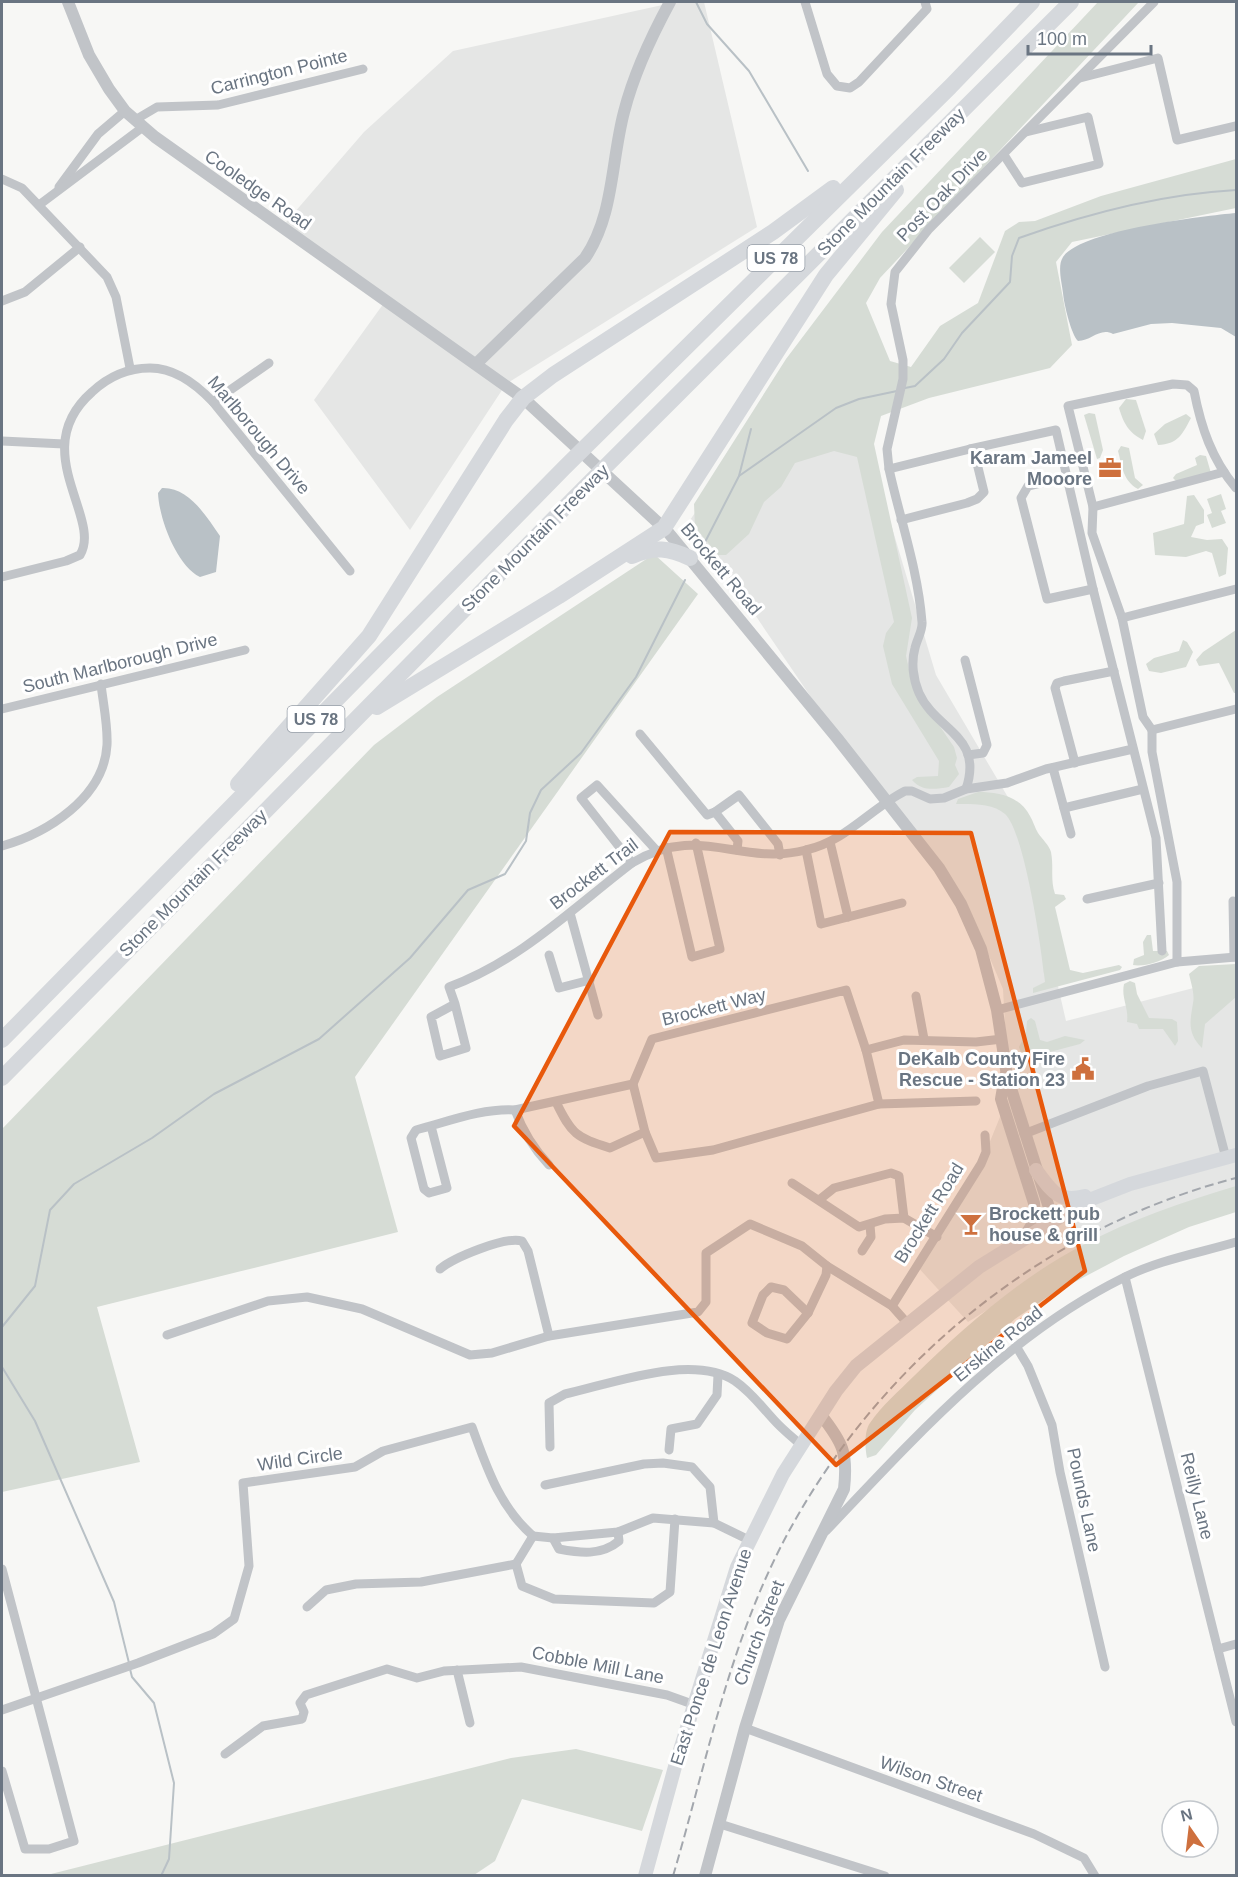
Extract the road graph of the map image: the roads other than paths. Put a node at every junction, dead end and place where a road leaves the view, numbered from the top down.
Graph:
1 (68, 2) edge
2 (670, 2) edge
3 (805, 2) edge
4 (925, 2) edge
5 (1032, 2) edge
6 (1071, 2) edge
7 (1154, 2) edge
8 (363, 69) dead end
9 (1080, 78) junction
10 (950, 87) junction
11 (970, 102) junction
12 (125, 111) junction
13 (139, 123) junction
14 (1236, 126) edge
15 (1026, 132) junction
16 (1004, 155) junction
17 (2, 179) edge
18 (57, 189) junction
19 (39, 205) junction
20 (80, 247) junction
21 (2, 301) edge
22 (269, 363) dead end
23 (477, 364) junction
24 (130, 368) junction
25 (523, 398) junction
26 (213, 402) junction
27 (2, 441) edge
28 (64, 444) junction
29 (970, 449) junction
30 (889, 469) junction
31 (1224, 472) junction
32 (1066, 477) junction
33 (1236, 488) edge
34 (1093, 507) junction
35 (901, 520) junction
36 (663, 528) junction
37 (690, 558) junction
38 (350, 571) dead end
39 (598, 571) junction
40 (2, 577) edge
41 (1236, 589) edge
42 (1093, 590) junction
43 (1122, 618) junction
44 (246, 650) dead end
45 (965, 660) dead end
46 (1114, 670) junction
47 (101, 684) junction
48 (2, 709) edge
49 (1236, 709) edge
50 (351, 724) junction
51 (1152, 730) junction
52 (640, 734) dead end
53 (1133, 749) junction
54 (968, 755) junction
55 (1075, 763) junction
56 (1053, 768) junction
57 (966, 789) junction
58 (1143, 789) junction
59 (887, 802) junction
60 (1064, 808) junction
61 (716, 812) junction
62 (1071, 834) dead end
63 (830, 842) junction
64 (696, 843) junction
65 (2, 846) edge
66 (661, 848) junction
67 (737, 850) junction
68 (806, 850) junction
69 (780, 855) junction
70 (632, 863) junction
71 (1159, 883) junction
72 (1087, 899) dead end
73 (1233, 902) dead end
74 (903, 903) dead end
75 (570, 913) junction
76 (848, 917) junction
77 (1162, 951) dead end
78 (549, 955) dead end
79 (1235, 957) edge
80 (1177, 962) junction
81 (68, 971) junction
82 (590, 980) junction
83 (916, 996) dead end
84 (455, 1004) junction
85 (997, 1010) junction
86 (598, 1015) dead end
87 (924, 1039) junction
88 (1002, 1039) junction
89 (2, 1040) edge
90 (866, 1050) junction
91 (1006, 1068) junction
92 (2, 1078) edge
93 (633, 1084) junction
94 (976, 1101) dead end
95 (556, 1102) junction
96 (879, 1104) junction
97 (515, 1110) junction
98 (432, 1126) junction
99 (645, 1132) junction
100 (1024, 1134) junction
101 (985, 1135) dead end
102 (1231, 1157) edge
103 (549, 1165) dead end
104 (1036, 1170) junction
105 (792, 1183) dead end
106 (1107, 1192) junction
107 (819, 1200) junction
108 (904, 1218) junction
109 (1053, 1220) junction
110 (870, 1225) junction
111 (937, 1237) junction
112 (1023, 1239) junction
113 (1236, 1242) edge
114 (862, 1251) dead end
115 (827, 1266) junction
116 (440, 1269) dead end
117 (1125, 1277) junction
118 (892, 1306) junction
119 (808, 1313) junction
120 (907, 1323) junction
121 (167, 1335) dead end
122 (549, 1336) junction
123 (1016, 1346) junction
124 (718, 1375) junction
125 (821, 1415) junction
126 (801, 1445) junction
127 (550, 1447) dead end
128 (669, 1450) dead end
129 (546, 1485) dead end
130 (844, 1489) junction
131 (858, 1498) junction
132 (675, 1519) junction
133 (714, 1523) junction
134 (618, 1532) junction
135 (822, 1535) junction
136 (533, 1536) junction
137 (553, 1539) junction
138 (749, 1540) junction
139 (516, 1564) junction
140 (2, 1569) edge
141 (308, 1607) dead end
142 (1236, 1644) edge
143 (1218, 1649) junction
144 (1105, 1667) dead end
145 (457, 1670) junction
146 (35, 1699) junction
147 (695, 1705) junction
148 (2, 1710) edge
149 (1236, 1722) edge
150 (470, 1723) dead end
151 (745, 1728) junction
152 (225, 1754) dead end
153 (2, 1772) edge
154 (720, 1824) junction
155 (645, 1875) edge
156 (705, 1875) edge
157 (885, 1875) edge
158 (1095, 1875) edge

1 - 12 street, Cooledge Road
2 - 23 street
3 - 4 street
5 - 10 highway, Stone Mountain Freeway / US 78
6 - 11 highway, Stone Mountain Freeway / US 78
7 - 9 street, Post Oak Drive
8 - 13 street, Carrington Pointe
9 - 14 street
9 - 15 street, Post Oak Drive
10 - 25 highway
10 - 81 highway, Stone Mountain Freeway / US 78
11 - 36 highway
11 - 50 highway, Stone Mountain Freeway / US 78
12 - 13 street, Cooledge Road
12 - 18 street
13 - 18 street, Carrington Pointe
13 - 23 street, Cooledge Road
15 - 16 street, Post Oak Drive
15 - 16 street, Post Oak Drive
16 - 30 street, Post Oak Drive
17 - 19 street
18 - 19 street
19 - 20 street
20 - 21 street
20 - 24 street
22 - 26 street
23 - 25 street, Brockett Road
24 - 26 street, Marlborough Drive
24 - 28 street
25 - 36 street, Brockett Road
25 - 81 highway
26 - 38 street, Marlborough Drive
27 - 28 street
28 - 40 street
29 - 30 street
29 - 32 street
29 - 35 street
30 - 35 street, Post Oak Drive
31 - 33 street
31 - 34 street
31 - 34 street
32 - 42 street
32 - 42 street
34 - 43 street
35 - 54 street, Post Oak Drive
36 - 37 street, Brockett Road
36 - 39 highway
37 - 39 highway
37 - 59 street, Brockett Road
39 - 50 highway
41 - 43 street
42 - 46 street
43 - 51 street
44 - 47 street, South Marlborough Drive
45 - 54 street
46 - 53 street
46 - 55 street
47 - 48 street, South Marlborough Drive
47 - 65 street
49 - 51 street
50 - 92 highway, Stone Mountain Freeway / US 78
51 - 80 street
52 - 61 street
53 - 55 street
53 - 58 street
54 - 57 street
55 - 56 street
56 - 57 street
56 - 60 street
57 - 59 street
58 - 60 street
58 - 71 street
59 - 63 street, Brockett Trail
59 - 85 street, Brockett Road
60 - 62 street
61 - 67 street
61 - 69 street
63 - 68 street, Brockett Trail
63 - 76 street
64 - 66 street, Brockett Trail
64 - 66 street
64 - 67 street, Brockett Trail
66 - 70 street, Brockett Trail
66 - 70 street
67 - 69 street, Brockett Trail
68 - 69 street, Brockett Trail
68 - 76 street
70 - 75 street, Brockett Trail
71 - 72 street
71 - 77 street
73 - 79 street
74 - 76 street
75 - 82 street
75 - 84 street, Brockett Trail
78 - 82 street
79 - 80 street
80 - 85 street
81 - 89 highway, Stone Mountain Freeway / US 78
82 - 86 street
83 - 87 street
84 - 84 street, Brockett Trail
85 - 88 street, Brockett Road
87 - 88 street
87 - 90 street
88 - 91 street, Brockett Road
90 - 93 street, Brockett Way
90 - 96 street, Brockett Way
91 - 100 street, Brockett Road
91 - 112 street
93 - 95 street
93 - 99 street
94 - 96 street
95 - 97 street
95 - 99 street
96 - 99 street
97 - 98 street
97 - 103 street
98 - 98 street
100 - 102 street
100 - 104 street, Brockett Road
101 - 111 street, Brockett Road
102 - 106 main road, East Ponce de Leon Avenue
104 - 106 main road
104 - 109 street, Brockett Road
105 - 107 street
106 - 109 main road, East Ponce de Leon Avenue
107 - 108 street
107 - 110 street
108 - 110 street
108 - 111 street
109 - 112 main road, East Ponce de Leon Avenue
110 - 114 street
111 - 118 street, Brockett Road
112 - 120 main road, East Ponce de Leon Avenue
113 - 117 street, Erskine Road
115 - 118 street
115 - 119 street
115 - 122 street
116 - 122 street
117 - 123 street, Erskine Road
117 - 143 street, Reilly Lane
118 - 120 street
119 - 119 street
120 - 125 main road, East Ponce de Leon Avenue
121 - 122 street
123 - 131 street, Erskine Road
123 - 144 street, Pounds Lane
124 - 126 street
124 - 127 street
124 - 128 street
125 - 126 main road, East Ponce de Leon Avenue
125 - 130 street, Church Street
126 - 138 main road, East Ponce de Leon Avenue
129 - 133 street
130 - 131 street
130 - 135 street, Church Street
131 - 135 street, Erskine Road
132 - 133 street
132 - 134 street
132 - 139 street
133 - 138 street
134 - 137 street
134 - 137 street
135 - 151 street, Church Street
136 - 137 street
136 - 139 street
136 - 146 street, Wild Circle
138 - 147 main road, East Ponce de Leon Avenue
139 - 141 street
140 - 146 street
142 - 143 street
143 - 149 street, Reilly Lane
145 - 147 street, Cobble Mill Lane
145 - 150 street
145 - 152 street, Cobble Mill Lane
146 - 148 street, Wild Circle
146 - 153 street
147 - 155 main road, East Ponce de Leon Avenue
151 - 154 street, Church Street
151 - 158 street, Wilson Street
154 - 156 street, Church Street
154 - 157 street

